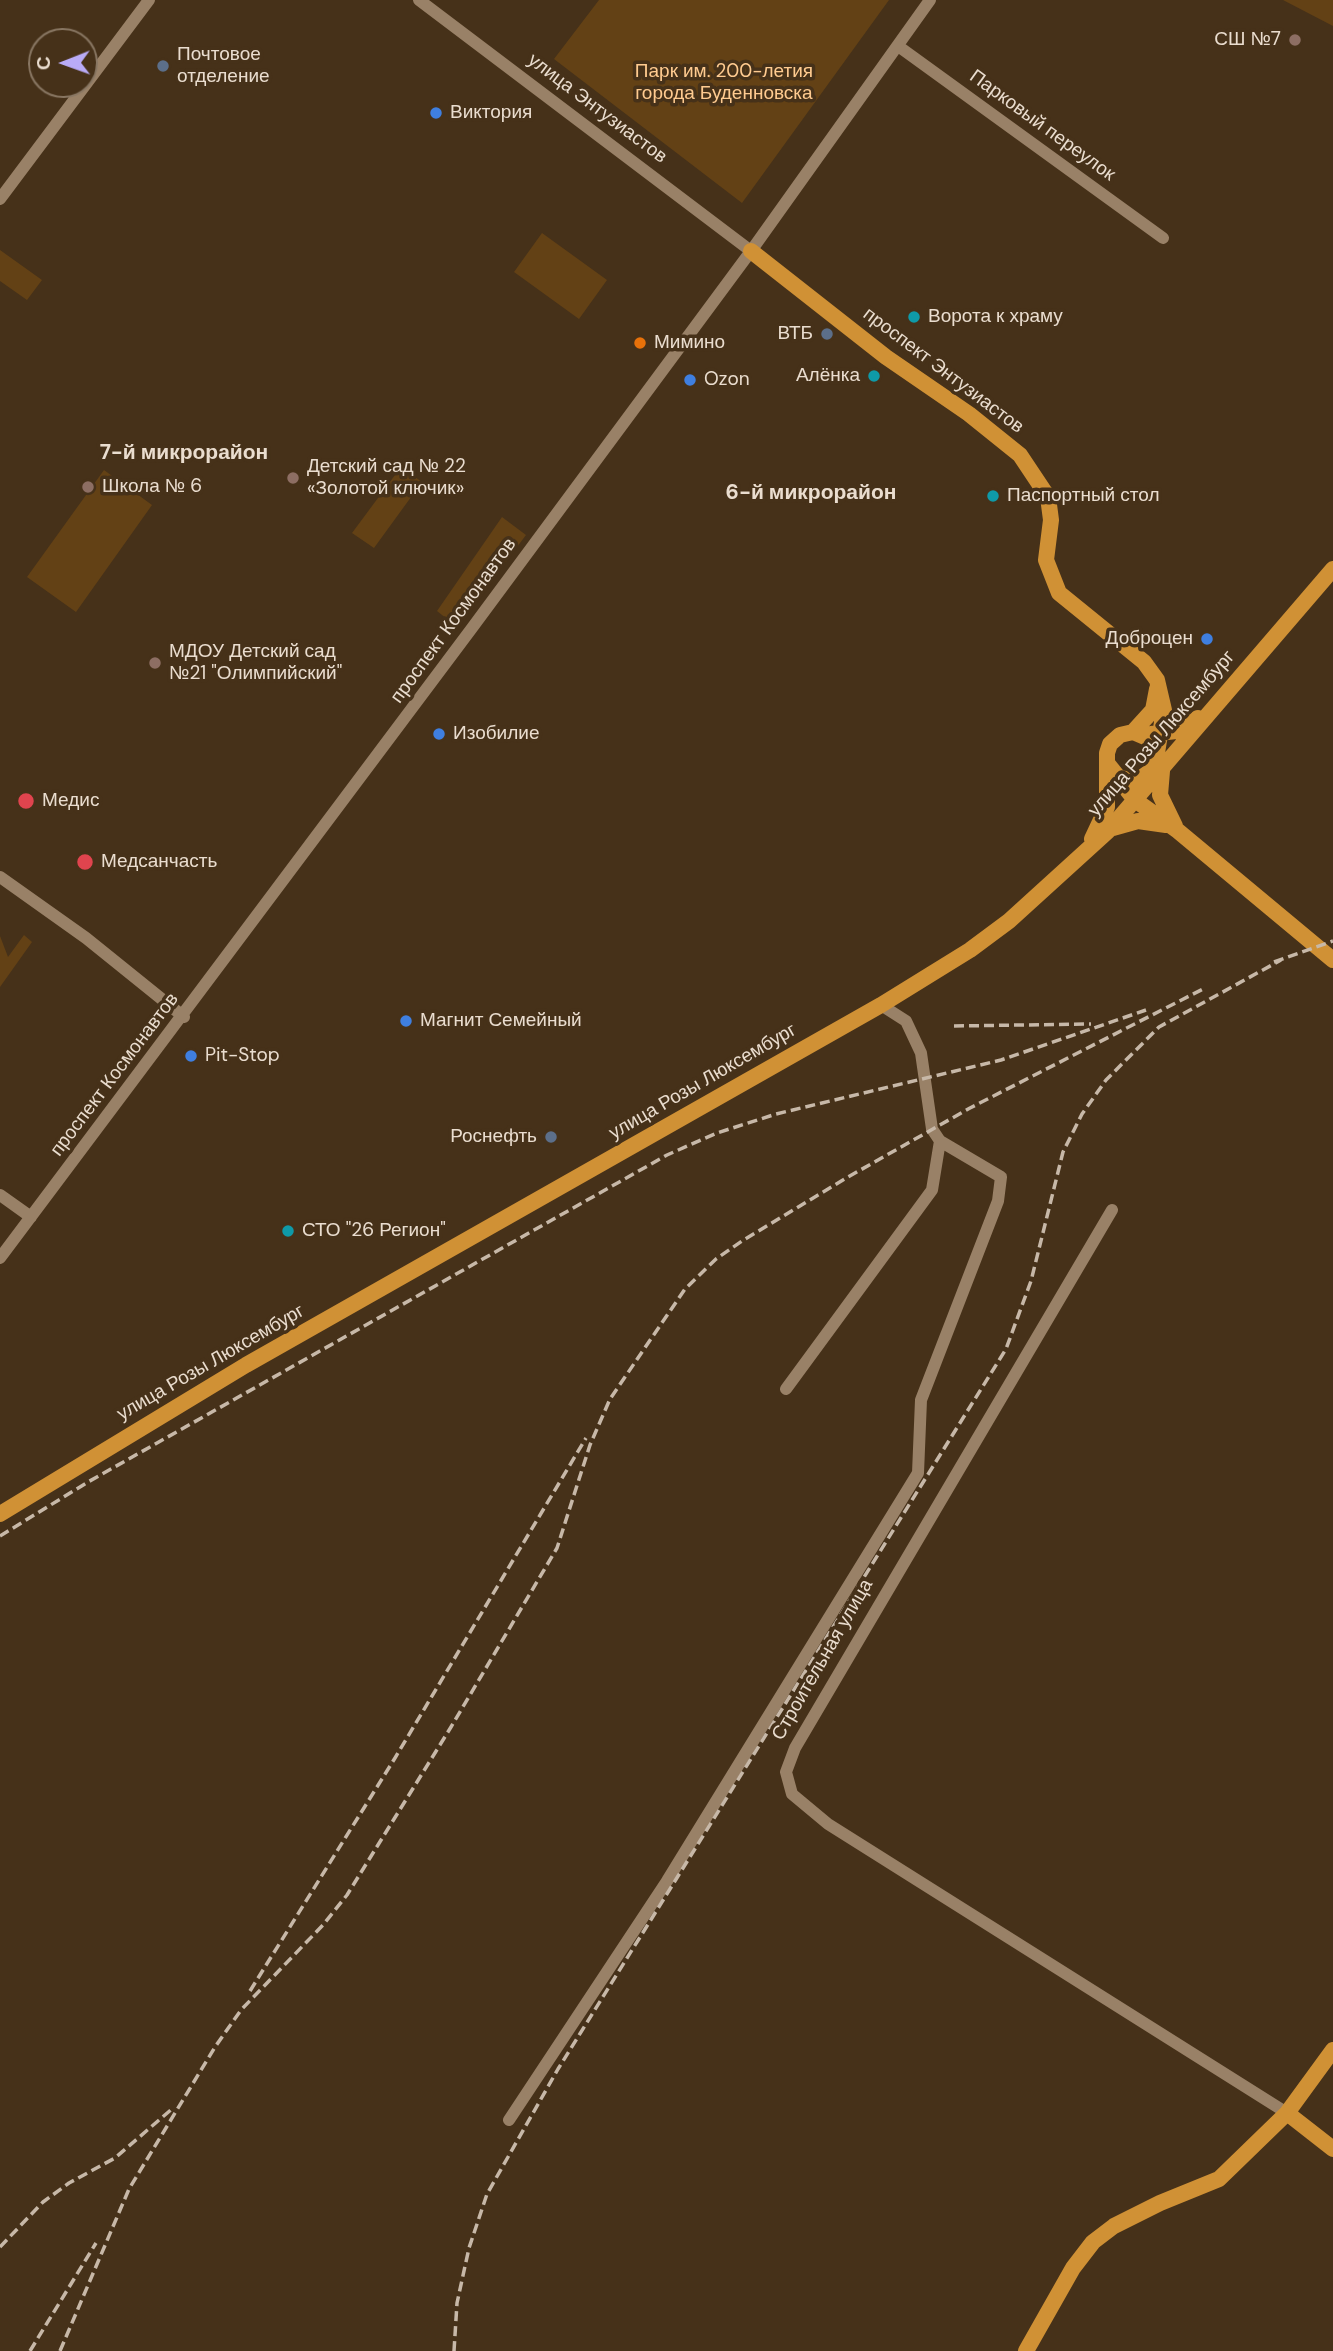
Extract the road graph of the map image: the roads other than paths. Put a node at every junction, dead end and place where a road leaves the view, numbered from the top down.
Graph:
1 (149, 0) edge
2 (419, 0) edge
3 (930, 0) edge
4 (898, 46) junction
5 (0, 199) edge
6 (1163, 238) dead end
7 (751, 251) junction
8 (1333, 569) edge
9 (1157, 680) junction
10 (1209, 711) junction
11 (1135, 733) junction
12 (1161, 734) junction
13 (1159, 765) junction
14 (1112, 770) junction
15 (1135, 800) junction
16 (1174, 829) junction
17 (1108, 831) junction
18 (1087, 847) junction
19 (0, 877) edge
20 (1333, 960) edge
21 (881, 1005) junction
22 (184, 1017) junction
23 (940, 1141) junction
24 (0, 1195) edge
25 (1112, 1210) dead end
26 (31, 1217) junction
27 (0, 1258) edge
28 (786, 1389) dead end
29 (0, 1502) edge
30 (18, 1503) junction
31 (0, 1514) edge
32 (1333, 2050) edge
33 (1287, 2113) junction
34 (509, 2120) dead end
35 (1333, 2149) edge
36 (1026, 2351) edge

1 - 5 street
2 - 7 street, улица Энтузиастов
3 - 4 street, проспект Космонавтов
4 - 6 street, Парковый переулок
4 - 7 street, проспект Космонавтов
7 - 9 main road, проспект Энтузиастов
7 - 22 street, проспект Космонавтов
8 - 10 main road, улица Розы Люксембург
9 - 11 main road
9 - 12 main road
10 - 12 main road
10 - 13 main road, улица Розы Люксембург
11 - 12 main road
11 - 13 main road
11 - 14 main road
12 - 13 main road
13 - 14 main road
13 - 15 main road, улица Розы Люксембург
13 - 16 main road
14 - 15 main road
14 - 18 main road
15 - 16 main road
15 - 17 main road, улица Розы Люксембург
16 - 17 main road
16 - 20 main road
17 - 18 main road, улица Розы Люксембург
18 - 21 main road, улица Розы Люксембург
19 - 22 street
21 - 23 street
21 - 30 main road, улица Розы Люксембург
22 - 26 street, проспект Космонавтов
23 - 28 street
23 - 34 street
24 - 26 street
25 - 33 street, Строительная улица
26 - 27 street, проспект Космонавтов
29 - 30 main road
30 - 31 main road, улица Розы Люксембург
32 - 33 main road
33 - 35 main road, Строительная улица
33 - 36 main road

